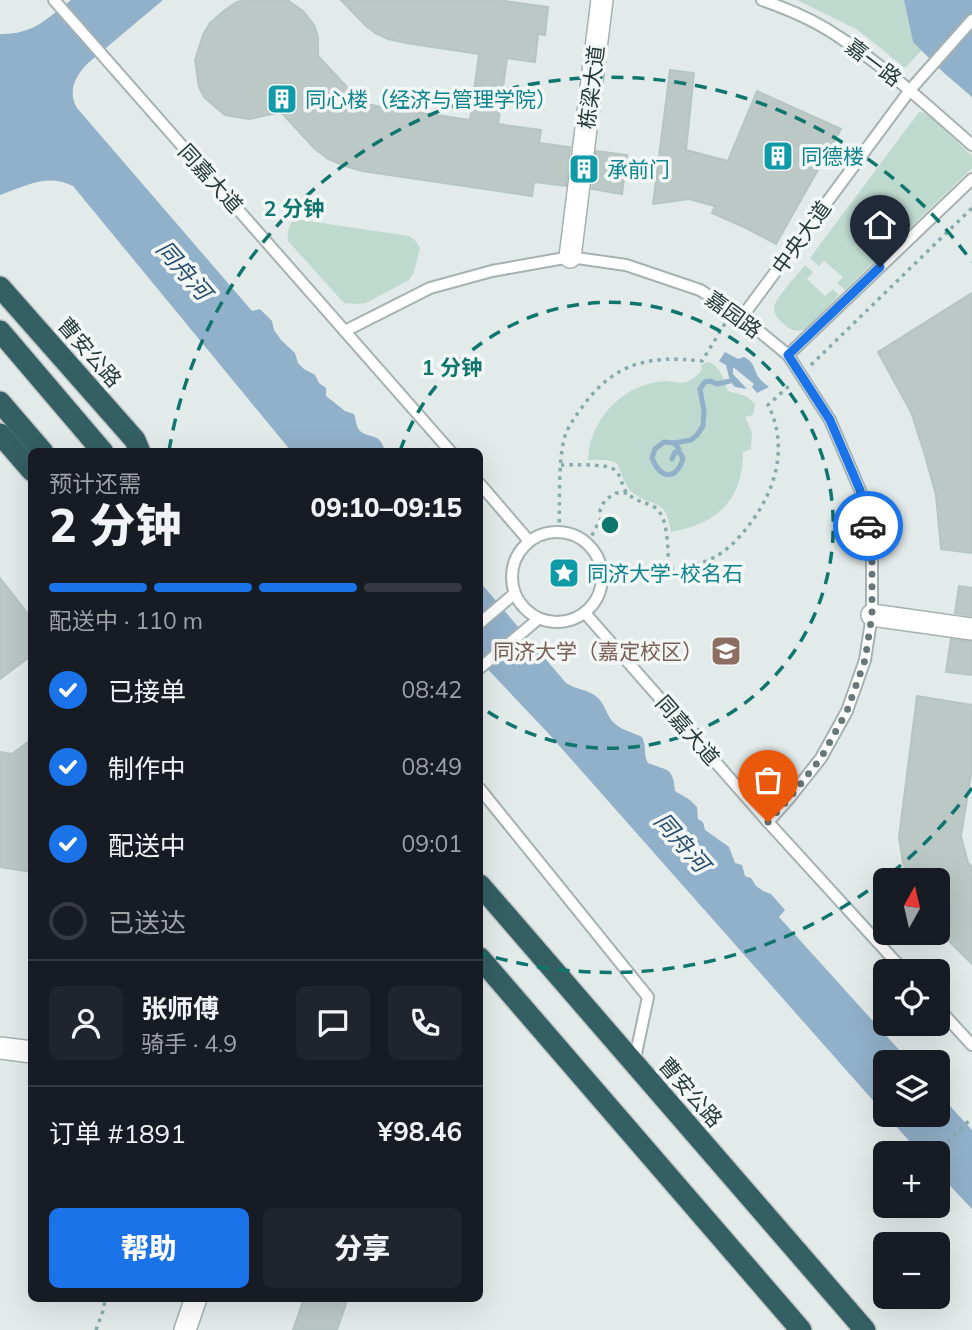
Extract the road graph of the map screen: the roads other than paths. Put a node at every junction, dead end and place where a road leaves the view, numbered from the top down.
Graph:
1 (603, 0) edge
2 (762, 0) edge
3 (55, 1) edge
4 (972, 20) edge
5 (910, 90) junction
6 (972, 145) edge
7 (972, 178) edge
8 (570, 257) junction
9 (0, 287) edge
10 (737, 314) junction
11 (0, 331) edge
12 (345, 331) junction
13 (788, 355) junction
14 (0, 402) edge
15 (0, 434) edge
16 (40, 448) edge
17 (100, 448) edge
18 (138, 448) edge
19 (447, 448) edge
20 (28, 466) edge
21 (483, 487) edge
22 (529, 541) junction
23 (514, 594) junction
24 (586, 612) junction
25 (872, 615) junction
26 (483, 620) edge
27 (537, 620) junction
28 (972, 629) edge
29 (483, 664) edge
30 (483, 793) edge
31 (768, 822) junction
32 (483, 888) edge
33 (893, 959) edge
34 (483, 961) edge
35 (950, 1021) edge
36 (972, 1045) edge
37 (0, 1048) edge
38 (28, 1052) edge
39 (634, 1063) junction
40 (195, 1302) edge
41 (185, 1330) edge
42 (801, 1330) edge
43 (865, 1330) edge

1 - 8 street, 栋梁大道
2 - 5 lane, 嘉一路
3 - 12 lane, 同嘉大道
4 - 5 lane, 中央大道
5 - 6 lane, 嘉一路
5 - 10 lane, 中央大道
7 - 13 lane
8 - 10 lane, 嘉园路
8 - 12 lane, 嘉园路
9 - 18 highway, 曹安公路
10 - 13 lane, 嘉园路
11 - 17 highway
12 - 19 lane, 同嘉大道
13 - 25 lane, 嘉园路
14 - 16 highway
15 - 20 highway
21 - 22 lane
22 - 23 lane
22 - 24 lane
23 - 26 lane
23 - 27 lane
24 - 27 lane
24 - 31 lane, 同嘉大道
25 - 28 street
25 - 31 lane, 嘉园路
27 - 29 lane
30 - 39 lane
31 - 33 lane, 同嘉大道
32 - 39 highway, 曹安公路
34 - 42 highway
35 - 36 lane
37 - 38 street
39 - 43 highway, 曹安公路
40 - 41 street

